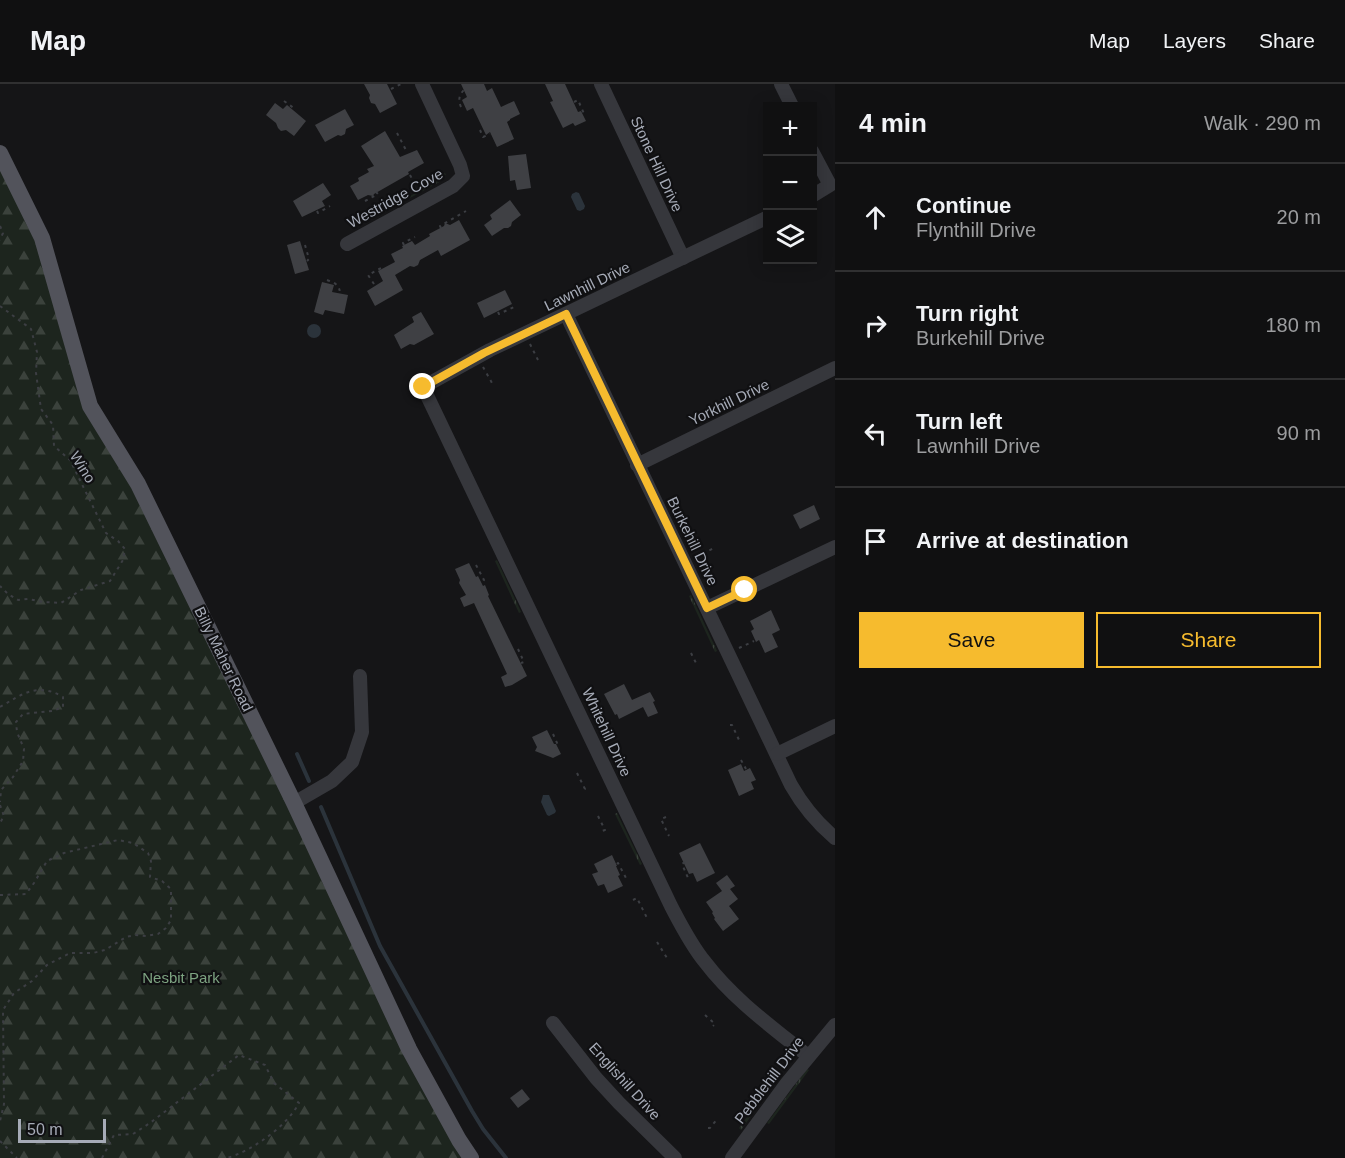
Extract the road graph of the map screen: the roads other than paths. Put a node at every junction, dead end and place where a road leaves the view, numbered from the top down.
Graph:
1 (422, 84) edge
2 (601, 84) edge
3 (781, 84) edge
4 (790, 102) edge
5 (0, 153) edge
6 (817, 159) edge
7 (817, 193) edge
8 (763, 220) edge
9 (347, 244) dead end
10 (683, 258) junction
11 (566, 314) junction
12 (835, 368) edge
13 (423, 387) joint
14 (637, 465) junction
15 (835, 547) edge
16 (707, 608) junction
17 (360, 676) dead end
18 (835, 726) edge
19 (777, 754) junction
20 (294, 802) junction
21 (835, 838) edge
22 (553, 1023) dead end
23 (835, 1024) edge
24 (808, 1056) junction
25 (471, 1158) edge
26 (675, 1158) edge
27 (732, 1158) edge

1 - 9 street, Westridge Cove
2 - 10 street, Stone Hill Drive
3 - 4 street
5 - 20 main road, Billy Maher Road
6 - 7 street
8 - 10 street, Lawnhill Drive
10 - 11 street, Lawnhill Drive
11 - 13 street, Lawnhill Drive
11 - 14 street, Burkehill Drive
12 - 14 street, Yorkhill Drive
13 - 24 street, Whitehill Drive
14 - 16 street, Burkehill Drive
15 - 16 street
16 - 19 street, Burkehill Drive
17 - 20 street
18 - 19 street
19 - 21 street, Burkehill Drive
20 - 25 main road, Billy Maher Road
22 - 26 street, Englishill Drive
23 - 24 street, Pebblehill Drive
24 - 27 street, Pebblehill Drive

